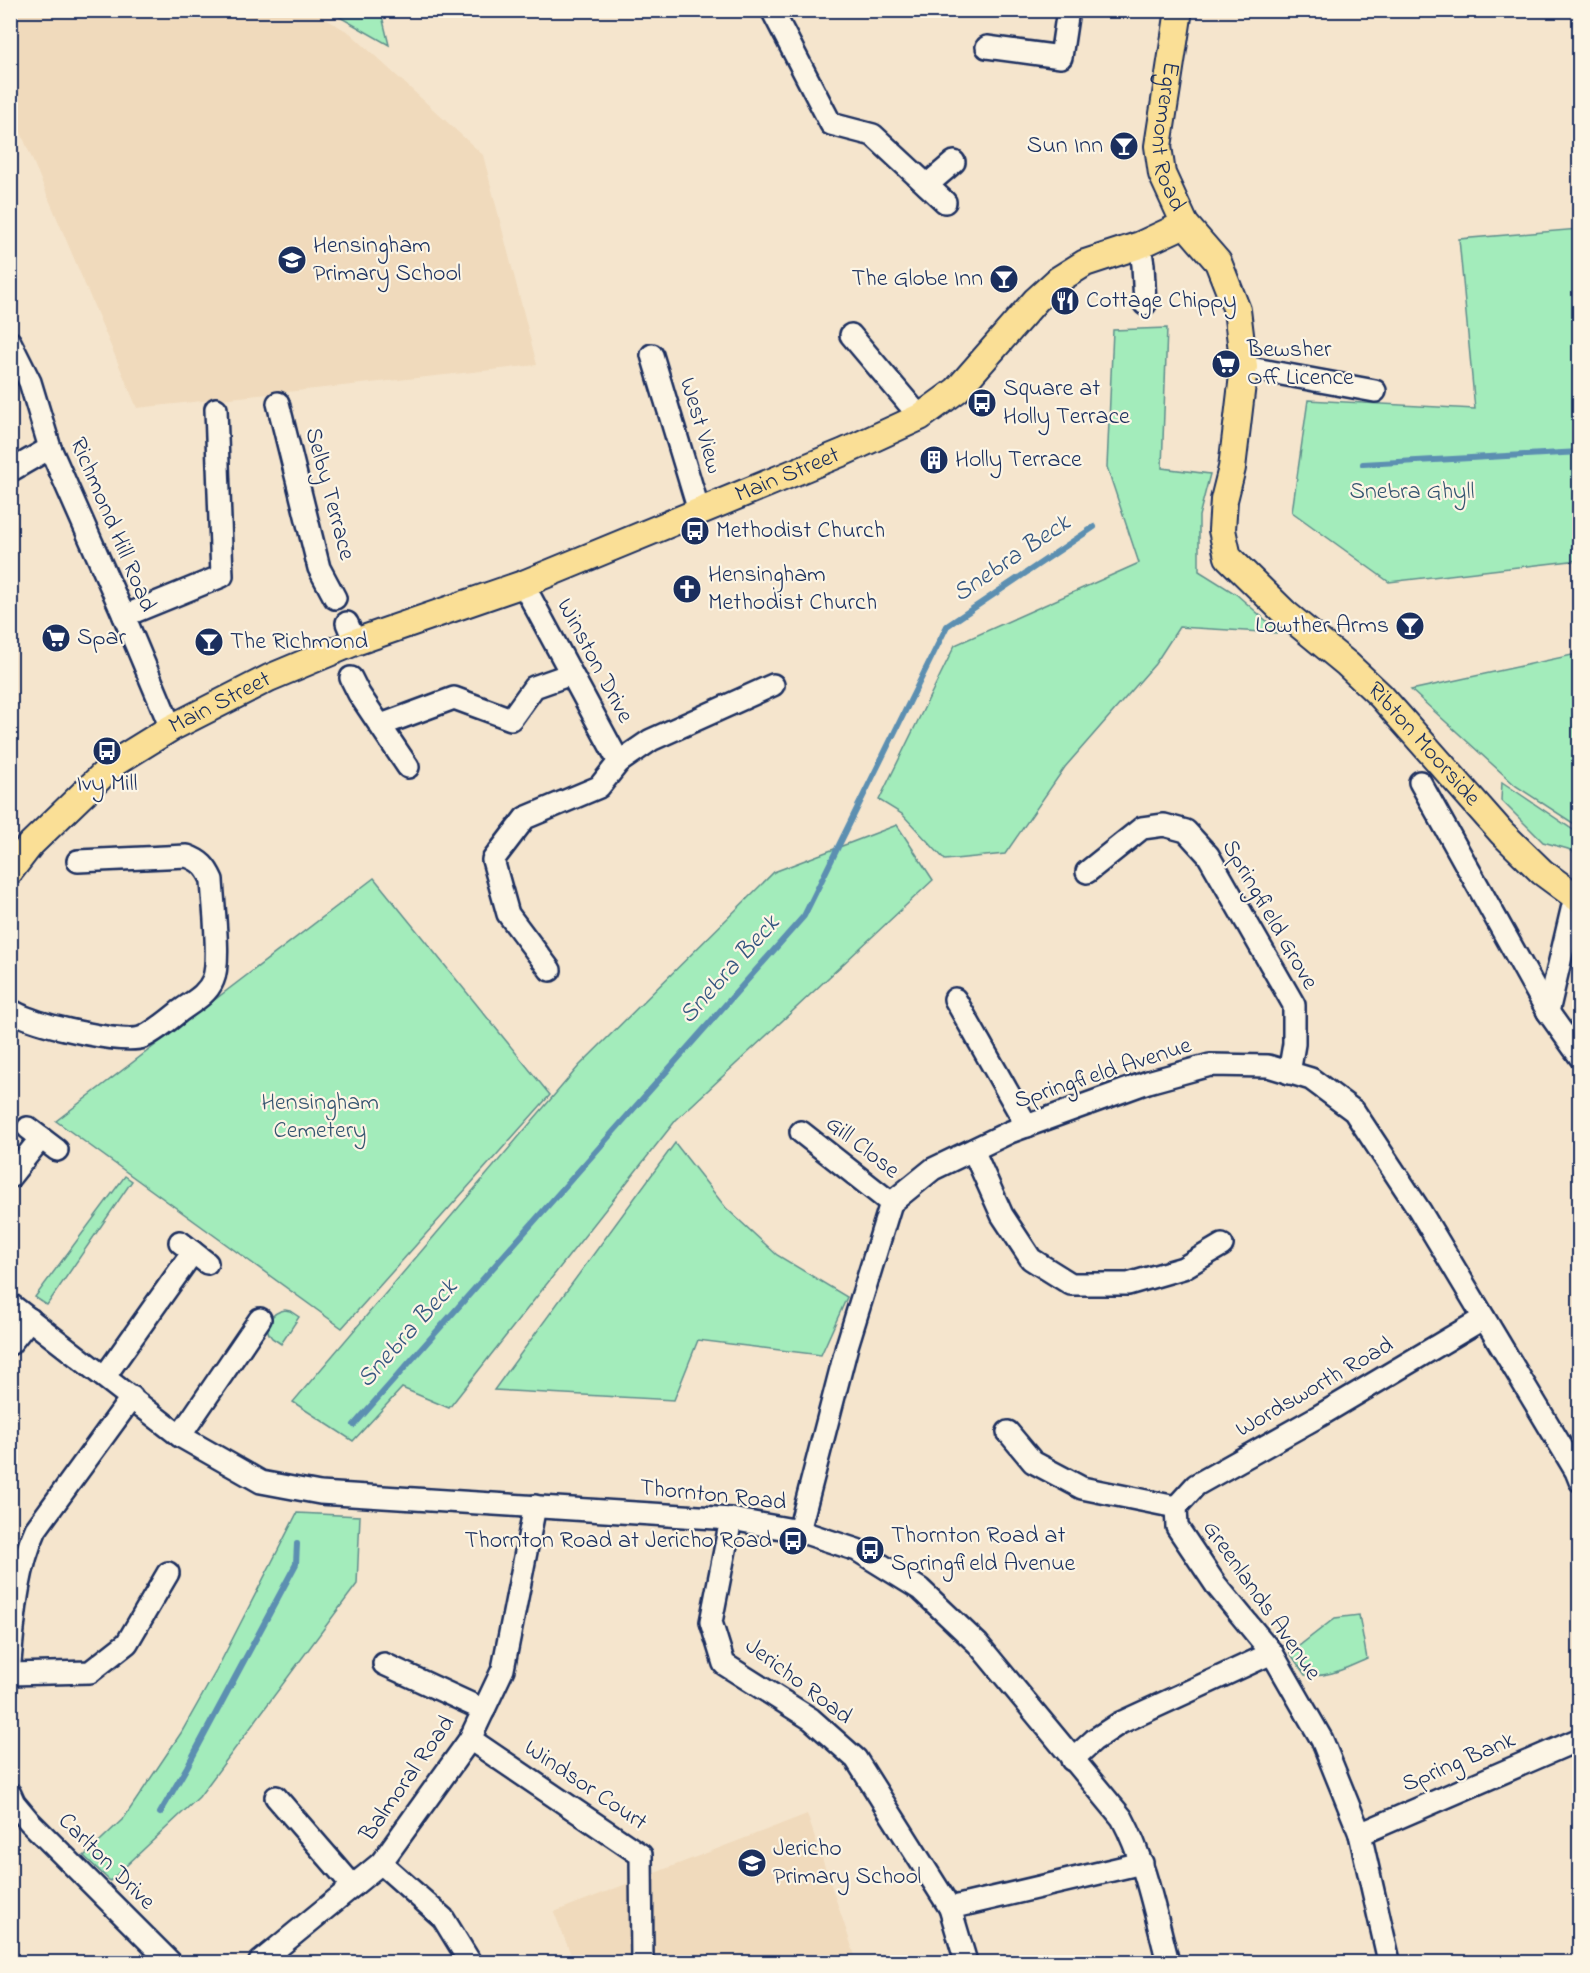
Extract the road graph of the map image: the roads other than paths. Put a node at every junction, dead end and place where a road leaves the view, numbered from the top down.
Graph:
1 (772, 10) edge
2 (1068, 10) edge
3 (1179, 10) edge
4 (987, 47) dead end
5 (954, 162) dead end
6 (927, 185) junction
7 (945, 202) dead end
8 (1185, 224) junction
9 (1140, 245) junction
10 (1145, 304) dead end
11 (851, 334) dead end
12 (10, 342) edge
13 (652, 355) dead end
14 (1244, 367) junction
15 (1375, 391) dead end
16 (278, 403) dead end
17 (216, 409) dead end
18 (920, 417) junction
19 (50, 448) junction
20 (10, 471) edge
21 (699, 511) junction
22 (524, 584) junction
23 (335, 598) dead end
24 (124, 616) junction
25 (571, 674) junction
26 (351, 678) dead end
27 (773, 685) dead end
28 (381, 725) junction
29 (171, 728) junction
30 (619, 762) junction
31 (408, 767) dead end
32 (1420, 782) dead end
33 (78, 861) dead end
34 (10, 871) edge
35 (1087, 872) dead end
36 (1577, 899) edge
37 (550, 970) dead end
38 (955, 999) dead end
39 (10, 1010) edge
40 (1548, 1012) junction
41 (1580, 1057) edge
42 (1289, 1073) junction
43 (1027, 1126) junction
44 (801, 1132) dead end
45 (42, 1139) dead end
46 (973, 1150) junction
47 (10, 1177) edge
48 (891, 1203) junction
49 (1222, 1245) dead end
50 (193, 1252) dead end
51 (10, 1304) edge
52 (1484, 1318) junction
53 (30, 1319) junction
54 (258, 1332) dead end
55 (10, 1344) edge
56 (105, 1376) junction
57 (132, 1397) junction
58 (1008, 1432) dead end
59 (180, 1436) junction
60 (1580, 1480) edge
61 (535, 1506) junction
62 (1176, 1507) junction
63 (731, 1519) junction
64 (799, 1531) junction
65 (168, 1573) dead end
66 (1272, 1653) junction
67 (10, 1662) edge
68 (384, 1664) dead end
69 (10, 1674) edge
70 (484, 1710) junction
71 (471, 1739) junction
72 (1580, 1739) edge
73 (1072, 1760) junction
74 (10, 1794) edge
75 (276, 1797) dead end
76 (1360, 1834) junction
77 (381, 1863) junction
78 (1142, 1863) junction
79 (353, 1886) junction
80 (950, 1908) junction
81 (1389, 1961) edge
82 (170, 1962) edge
83 (260, 1962) edge
84 (470, 1962) edge
85 (642, 1962) edge
86 (966, 1962) edge
87 (1168, 1962) edge

1 - 6 street
2 - 4 street
3 - 8 main road, Egremont Road
5 - 6 street
6 - 7 street
8 - 9 main road, Main Street
8 - 14 main road
9 - 10 street
9 - 18 main road, Main Street
11 - 18 street
12 - 19 street, Richmond Hill Road
13 - 21 street, West View
14 - 15 street
14 - 36 main road, Ribton Moorside
16 - 23 street, Selby Terrace
17 - 24 street
18 - 21 main road, Main Street
19 - 20 street
19 - 24 street, Richmond Hill Road
21 - 22 main road, Main Street
22 - 25 street, Winston Drive
22 - 29 main road, Main Street
24 - 29 street, Richmond Hill Road
25 - 28 street
25 - 30 street, Winston Drive
26 - 28 street
27 - 30 street, Winston Drive
28 - 31 street
29 - 34 main road, Main Street
30 - 37 street, Winston Drive
32 - 40 street
33 - 39 street
35 - 42 street, Springfield Grove
36 - 40 street
38 - 43 street
40 - 41 street
42 - 43 street, Springfield Avenue
42 - 52 street, Springfield Avenue
43 - 46 street, Springfield Avenue
44 - 48 street, Gill Close
45 - 47 street
46 - 48 street, Springfield Avenue
46 - 49 street
48 - 64 street
50 - 56 street
51 - 53 street, Thornton Road
52 - 60 street, Springfield Avenue
52 - 62 street, Wordsworth Road
53 - 55 street
53 - 56 street, Thornton Road
54 - 59 street
56 - 57 street, Thornton Road
57 - 59 street, Thornton Road
57 - 67 street
58 - 62 street
59 - 61 street, Thornton Road
61 - 63 street, Thornton Road
61 - 70 street, Balmoral Road
62 - 66 street, Greenlands Avenue
63 - 64 street, Thornton Road
63 - 80 street, Jericho Road
64 - 73 street, Thornton Road
65 - 69 street
66 - 73 street
66 - 76 street, Greenlands Avenue
68 - 70 street
70 - 71 street, Balmoral Road
71 - 77 street, Balmoral Road
71 - 85 street, Windsor Court
72 - 76 street, Spring Bank
73 - 78 street, Thornton Road
74 - 82 street, Carlton Drive
75 - 79 street
76 - 81 street, Greenlands Avenue
77 - 79 street, Balmoral Road
77 - 84 street
78 - 80 street
78 - 87 street, Thornton Road
79 - 83 street, Balmoral Road
80 - 86 street, Jericho Road

